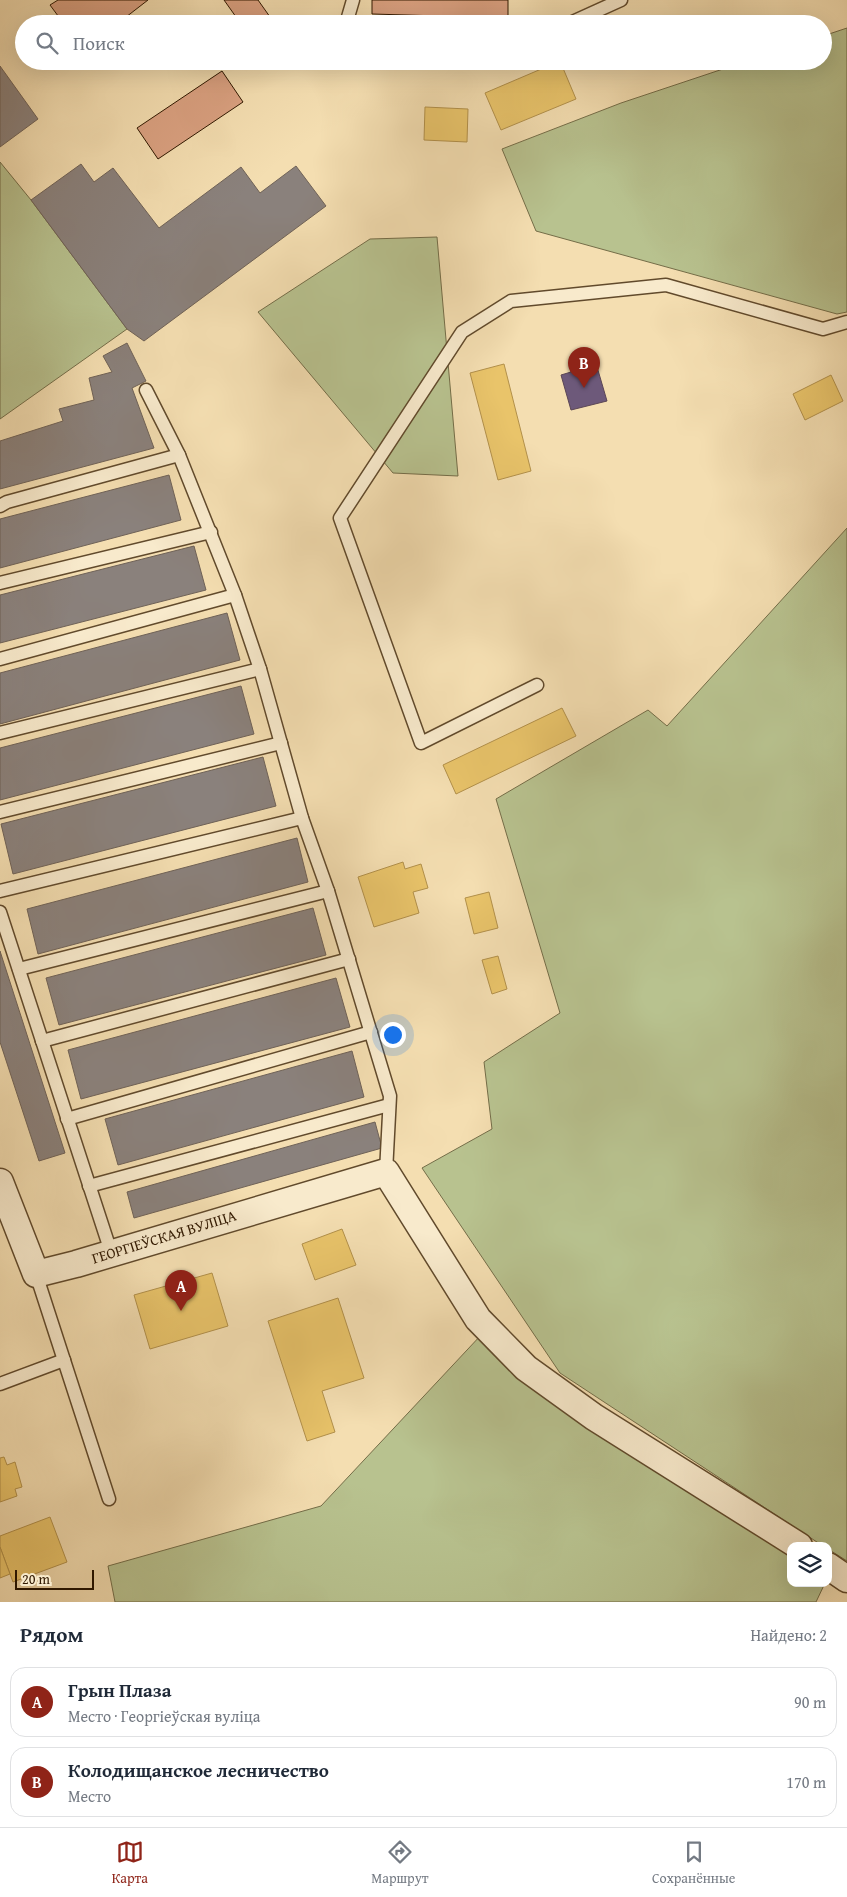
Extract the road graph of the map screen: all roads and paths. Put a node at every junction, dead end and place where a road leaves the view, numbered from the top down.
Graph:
1 (353, 0) edge
2 (621, 0) edge
3 (349, 15) edge
4 (588, 15) edge
5 (847, 322) edge
6 (146, 390) dead end
7 (179, 454) junction
8 (0, 506) edge
9 (211, 532) junction
10 (0, 583) edge
11 (235, 595) junction
12 (0, 659) edge
13 (260, 669) junction
14 (537, 685) dead end
15 (0, 733) edge
16 (281, 743) junction
17 (0, 812) edge
18 (302, 818) junction
19 (0, 891) edge
20 (328, 891) junction
21 (0, 912) edge
22 (348, 959) junction
23 (19, 969) junction
24 (371, 1032) junction
25 (42, 1041) junction
26 (389, 1105) junction
27 (67, 1120) junction
28 (386, 1172) junction
29 (0, 1182) edge
30 (90, 1186) junction
31 (111, 1252) junction
32 (36, 1274) junction
33 (64, 1360) junction
34 (0, 1384) edge
35 (109, 1499) dead end
36 (793, 1542) edge
37 (832, 1569) edge
38 (847, 1579) edge

1 - 3 lane
2 - 4 lane
5 - 14 lane
6 - 7 lane
7 - 8 lane
7 - 9 lane
9 - 10 lane
9 - 11 lane
11 - 12 lane
11 - 13 lane
13 - 15 lane
13 - 16 lane
16 - 17 lane
16 - 18 lane
18 - 19 lane
18 - 20 lane
20 - 22 lane
20 - 23 lane
21 - 23 lane
22 - 24 lane
22 - 25 lane
23 - 25 lane
24 - 26 lane
24 - 27 lane
25 - 27 lane
26 - 28 lane
26 - 30 lane
27 - 30 lane
28 - 31 street, ГЕОРГІЕЎСКАЯ ВУЛІЦА
28 - 36 street
29 - 32 street
30 - 31 lane
31 - 32 street, ГЕОРГІЕЎСКАЯ ВУЛІЦА
32 - 33 lane
33 - 34 lane
33 - 35 lane
37 - 38 street

